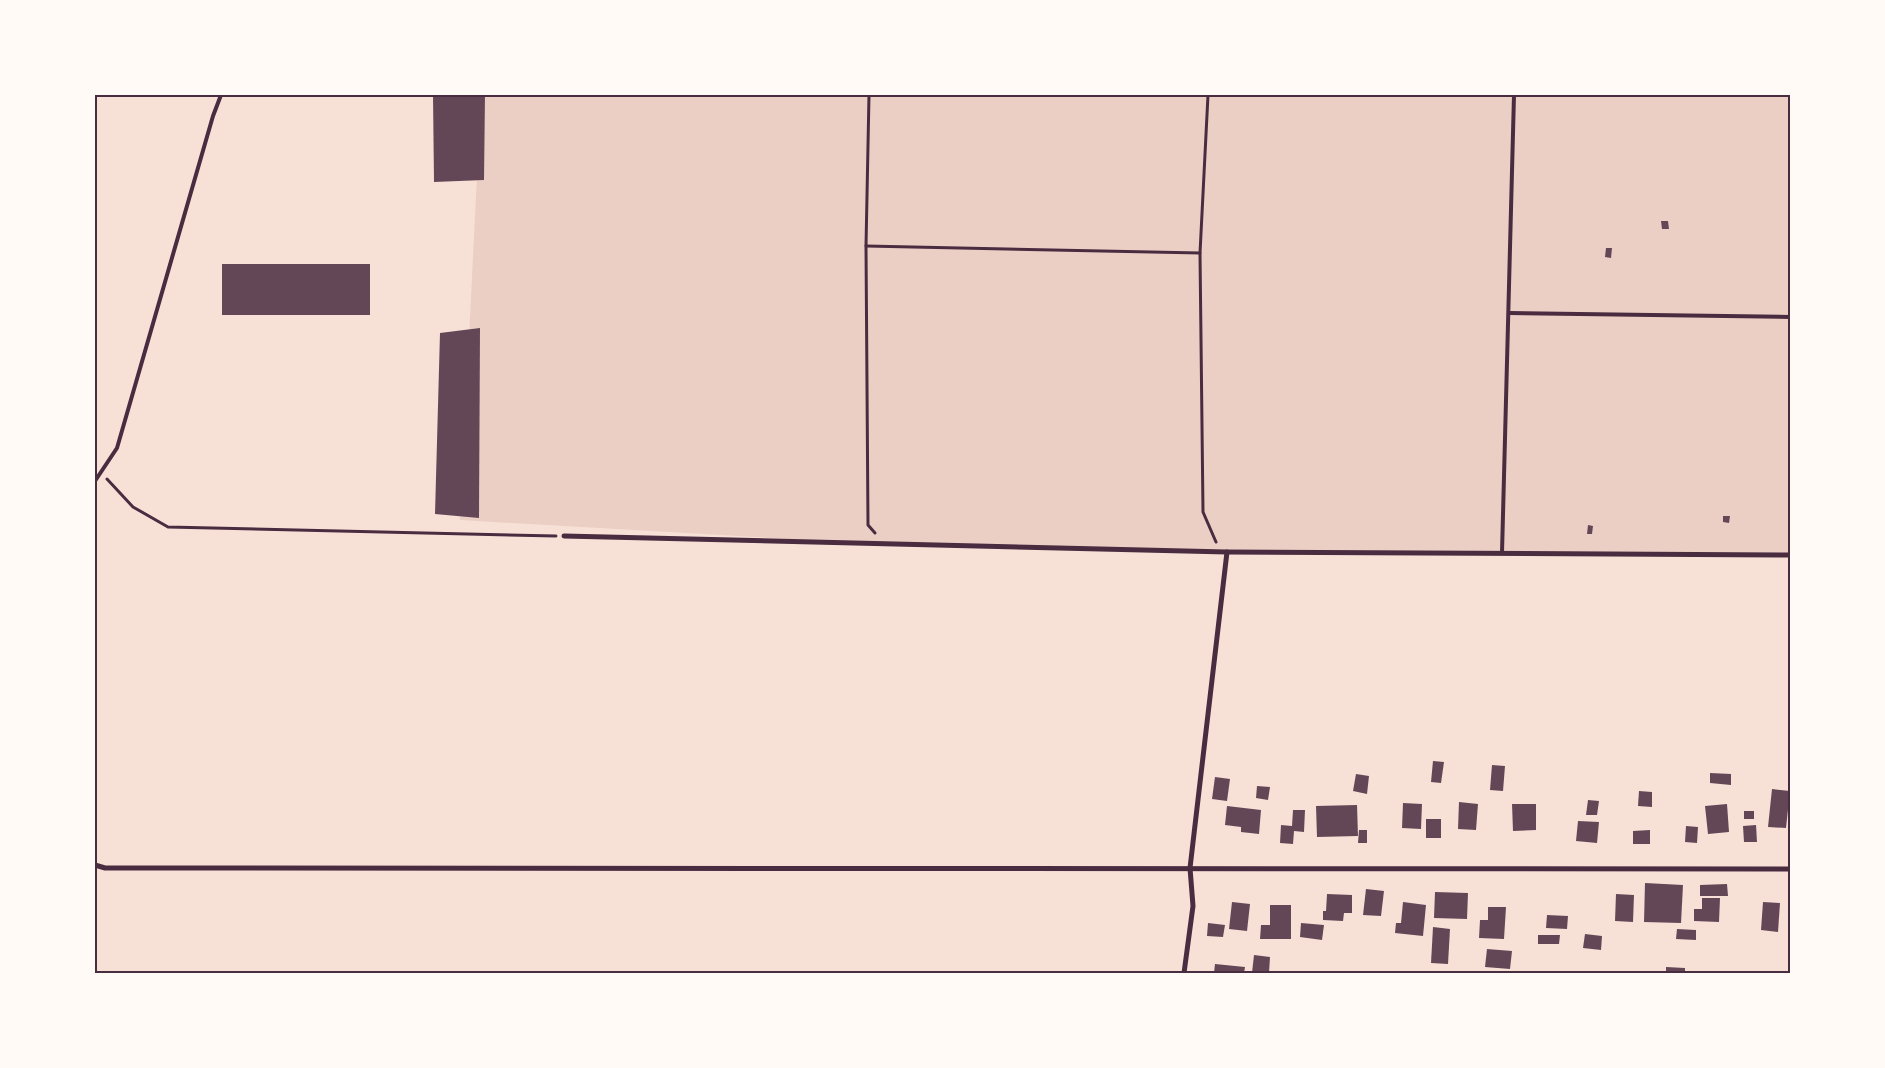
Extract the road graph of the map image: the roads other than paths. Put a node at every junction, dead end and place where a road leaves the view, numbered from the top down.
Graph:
1 (221, 95) edge
2 (1514, 95) edge
3 (1509, 313) junction
4 (1790, 317) edge
5 (95, 481) edge
6 (564, 536) road end
7 (1227, 552) junction
8 (1502, 553) junction
9 (1790, 555) edge
10 (95, 865) edge
11 (1190, 868) junction
12 (1790, 869) edge
13 (1184, 973) edge

1 - 5 lane
2 - 3 lane
3 - 4 lane
3 - 8 lane
6 - 7 street
7 - 8 street
7 - 11 street
8 - 9 street
10 - 11 street
11 - 12 street
11 - 13 street

